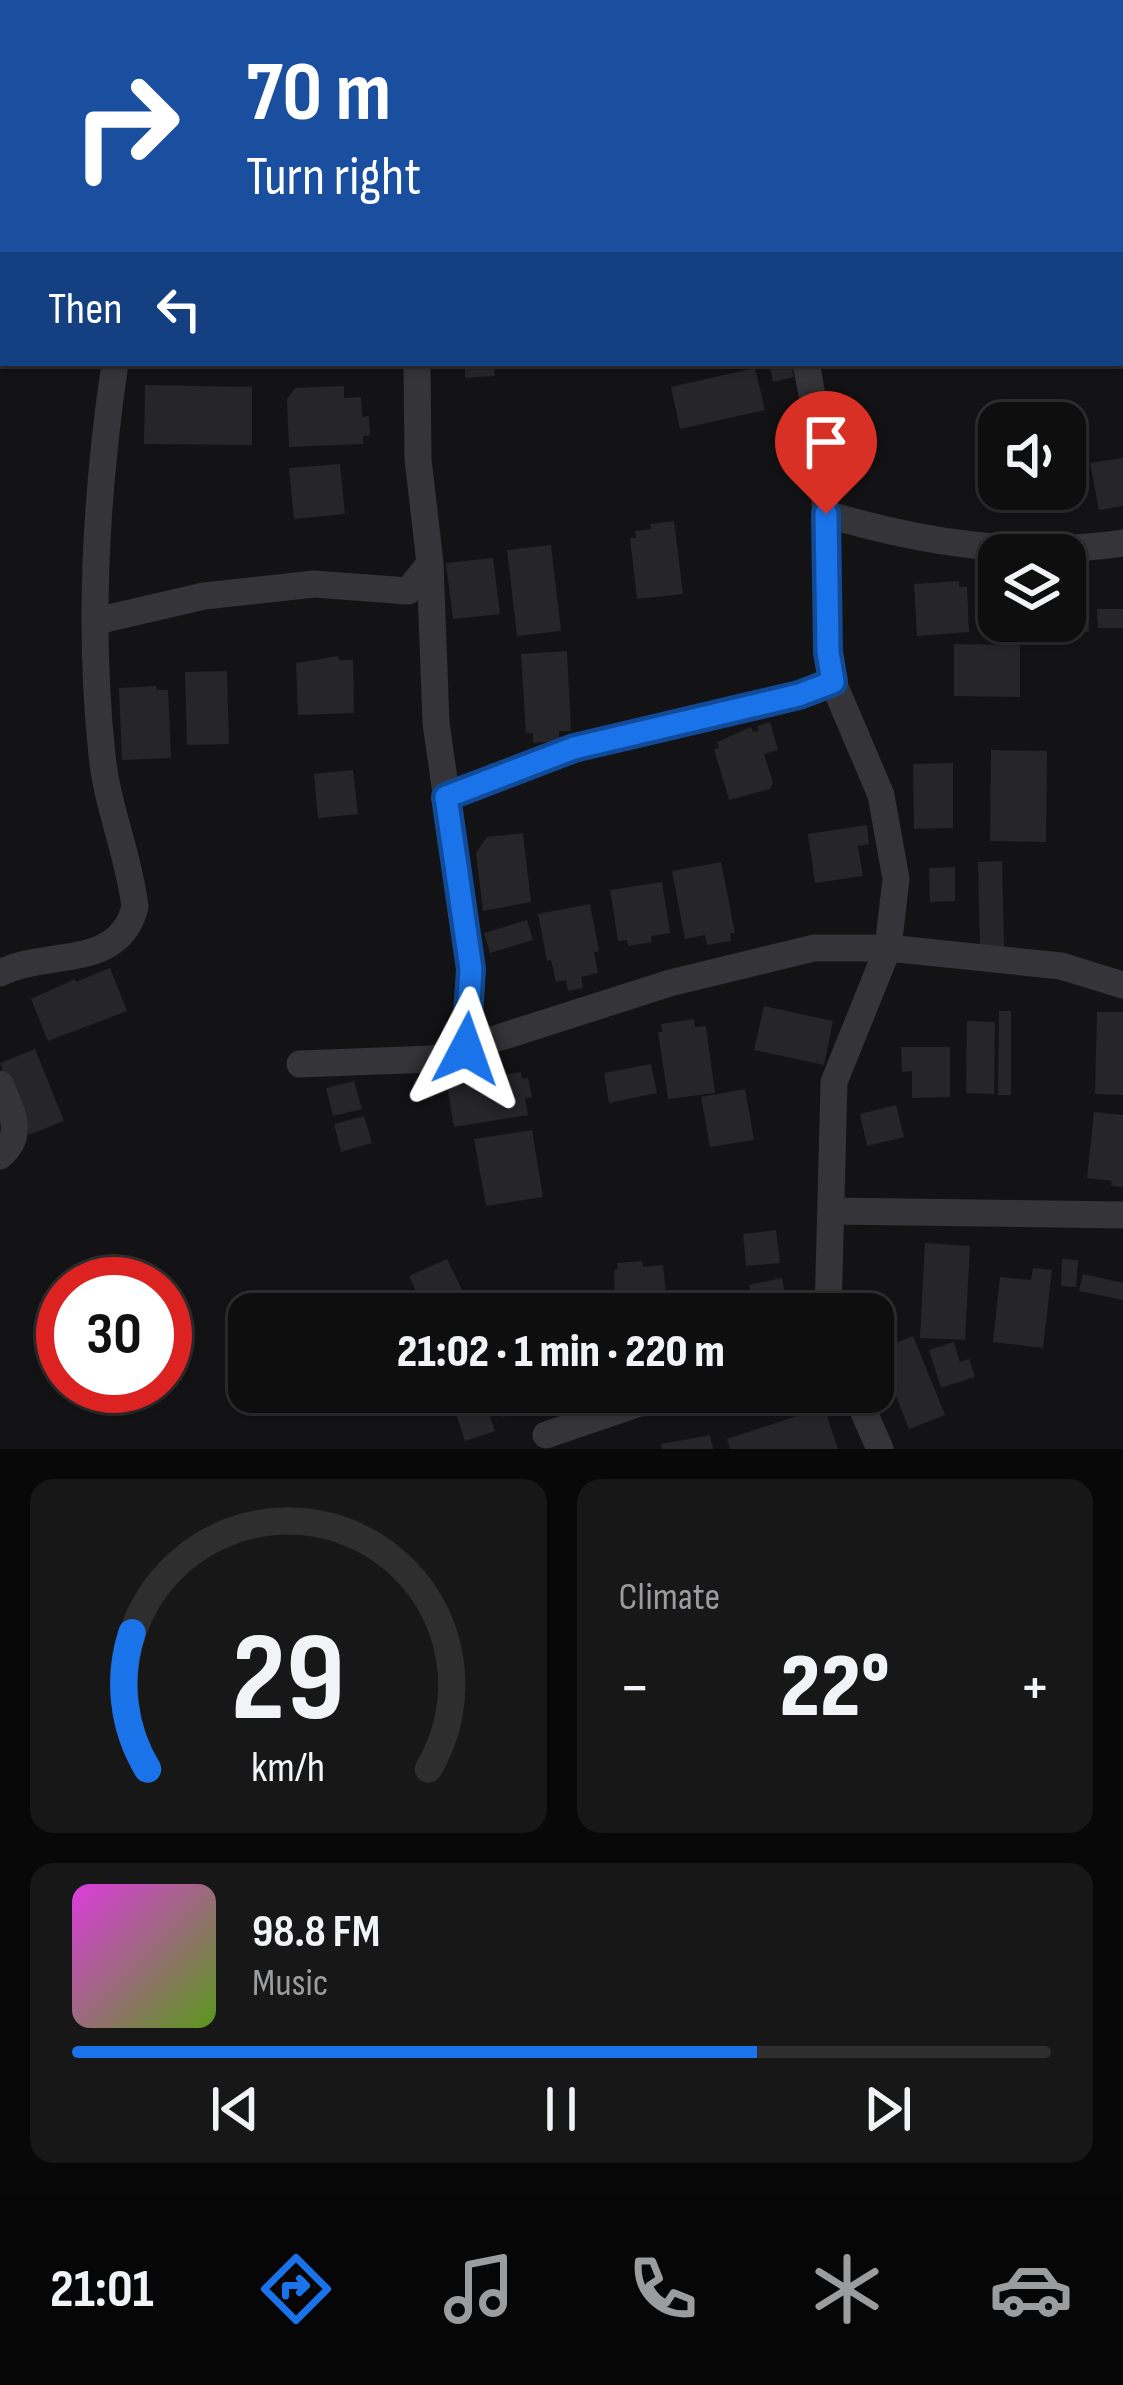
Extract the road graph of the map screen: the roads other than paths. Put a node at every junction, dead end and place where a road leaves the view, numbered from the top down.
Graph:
1 (115, 366) edge
2 (417, 366) edge
3 (807, 366) edge
4 (826, 514) junction
5 (1123, 543) edge
6 (430, 562) junction
7 (96, 620) junction
8 (833, 682) junction
9 (446, 797) junction
10 (888, 947) junction
11 (0, 973) edge
12 (1123, 985) edge
13 (466, 1049) junction
14 (300, 1064) dead end
15 (0, 1084) edge
16 (0, 1156) edge
17 (831, 1211) junction
18 (1123, 1215) edge
19 (829, 1293) edge
20 (610, 1413) edge
21 (864, 1413) edge
22 (546, 1435) dead end
23 (880, 1449) edge

1 - 7 street
2 - 6 street
3 - 4 street
4 - 5 street
4 - 8 street
6 - 7 street
6 - 9 street
7 - 11 street
8 - 9 street
8 - 10 street
9 - 13 street
10 - 12 street
10 - 13 street
10 - 17 street
13 - 14 street
15 - 16 street
17 - 18 street
17 - 19 street
20 - 22 street
21 - 23 street

